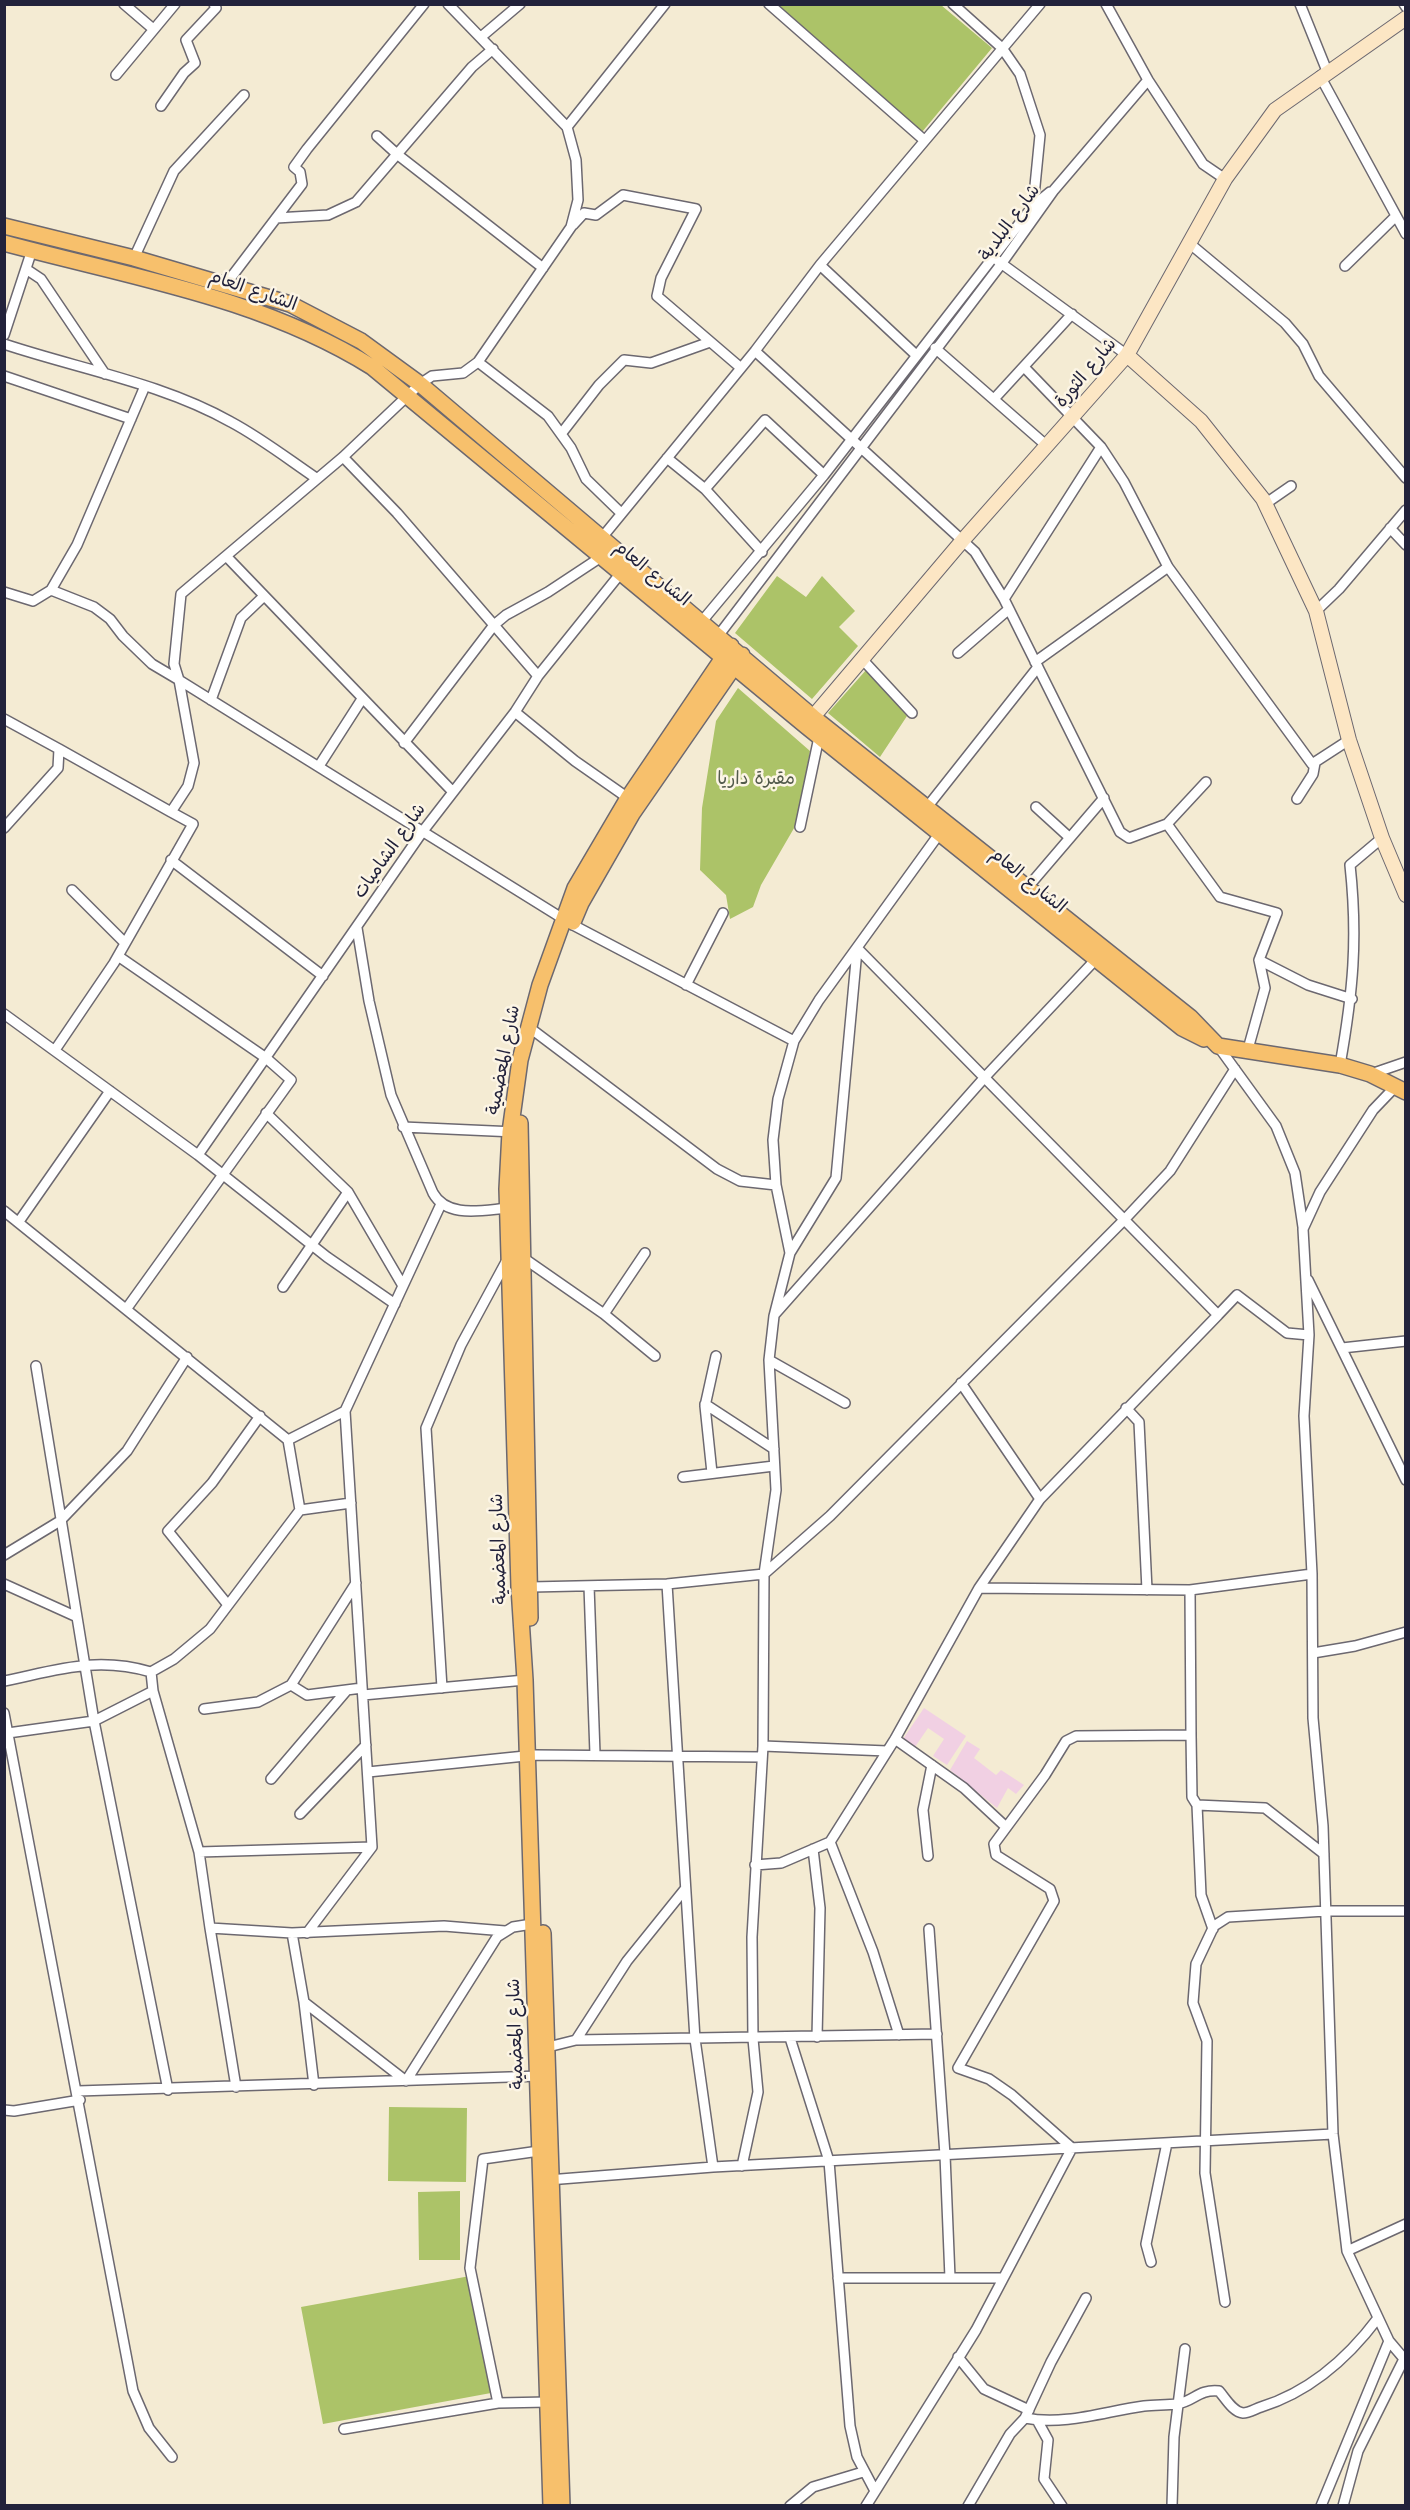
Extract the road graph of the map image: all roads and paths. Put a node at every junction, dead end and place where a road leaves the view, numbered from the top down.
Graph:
1 (124, 4) edge
2 (175, 4) edge
3 (214, 4) edge
4 (424, 4) edge
5 (448, 4) edge
6 (520, 4) edge
7 (665, 4) edge
8 (769, 4) edge
9 (953, 4) edge
10 (1040, 4) edge
11 (1300, 4) edge
12 (1107, 5) edge
13 (1406, 18) edge
14 (152, 28) junction
15 (481, 37) junction
16 (1002, 48) junction
17 (493, 49) junction
18 (1323, 74) junction
19 (116, 75) dead end
20 (1148, 80) junction
21 (244, 95) dead end
22 (162, 106) dead end
23 (567, 127) junction
24 (377, 136) dead end
25 (924, 140) junction
26 (398, 155) junction
27 (1225, 179) junction
28 (1054, 190) junction
29 (1033, 206) junction
30 (1395, 217) junction
31 (276, 218) junction
32 (4, 226) edge
33 (572, 226) junction
34 (1406, 234) edge
35 (4, 243) edge
36 (1189, 243) junction
37 (32, 250) junction
38 (993, 257) junction
39 (134, 258) junction
40 (1002, 263) junction
41 (820, 265) junction
42 (1345, 266) dead end
43 (543, 268) junction
44 (26, 269) junction
45 (226, 284) junction
46 (1072, 314) junction
47 (4, 335) edge
48 (710, 342) junction
49 (4, 344) edge
50 (935, 348) junction
51 (755, 351) junction
52 (915, 354) junction
53 (1127, 355) junction
54 (478, 362) junction
55 (1024, 367) junction
56 (741, 368) junction
57 (105, 375) junction
58 (4, 376) edge
59 (420, 384) junction
60 (145, 386) junction
61 (408, 395) junction
62 (994, 399) junction
63 (1073, 416) junction
64 (131, 419) junction
65 (561, 434) junction
66 (850, 440) junction
67 (1047, 446) junction
68 (1101, 447) junction
69 (860, 449) junction
70 (343, 457) junction
71 (667, 458) junction
72 (824, 476) junction
73 (316, 478) junction
74 (1406, 478) edge
75 (1292, 486) dead end
76 (705, 489) junction
77 (1265, 504) junction
78 (1406, 510) edge
79 (621, 513) junction
80 (1390, 528) junction
81 (963, 540) junction
82 (1406, 545) edge
83 (598, 549) junction
84 (762, 552) junction
85 (227, 557) junction
86 (1168, 567) junction
87 (620, 573) junction
88 (51, 590) junction
89 (4, 592) edge
90 (263, 597) junction
91 (1004, 599) junction
92 (715, 606) junction
93 (1009, 609) junction
94 (1316, 611) junction
95 (730, 620) junction
96 (494, 625) junction
97 (697, 627) junction
98 (714, 641) junction
99 (958, 653) dead end
100 (733, 656) junction
101 (862, 659) junction
102 (1037, 664) junction
103 (538, 676) junction
104 (179, 680) junction
105 (211, 699) junction
106 (362, 699) junction
107 (515, 712) junction
108 (912, 713) dead end
109 (4, 719) edge
110 (809, 721) junction
111 (819, 736) junction
112 (1349, 740) junction
113 (404, 743) junction
114 (60, 749) junction
115 (1315, 762) junction
116 (319, 766) junction
117 (1206, 782) dead end
118 (453, 792) junction
119 (628, 798) junction
120 (1104, 798) junction
121 (1297, 799) dead end
122 (1036, 807) dead end
123 (171, 812) junction
124 (923, 812) junction
125 (1167, 824) junction
126 (800, 827) dead end
127 (4, 828) edge
128 (943, 829) junction
129 (423, 831) junction
130 (1070, 838) junction
131 (1382, 838) junction
132 (171, 860) junction
133 (1027, 888) junction
134 (72, 890) dead end
135 (1406, 896) edge
136 (723, 913) dead end
137 (568, 922) junction
138 (357, 928) junction
139 (125, 943) junction
140 (857, 948) junction
141 (1100, 955) junction
142 (118, 956) junction
143 (1260, 960) junction
144 (324, 976) junction
145 (686, 985) junction
146 (1352, 999) junction
147 (4, 1014) edge
148 (534, 1031) junction
149 (794, 1041) junction
150 (1218, 1046) junction
151 (1248, 1049) junction
152 (55, 1050) junction
153 (266, 1058) junction
154 (1406, 1062) edge
155 (1340, 1065) junction
156 (1235, 1070) junction
157 (1370, 1074) junction
158 (985, 1077) junction
159 (1400, 1089) edge
160 (110, 1091) junction
161 (266, 1113) junction
162 (403, 1126) junction
163 (514, 1132) junction
164 (198, 1155) junction
165 (222, 1174) junction
166 (776, 1185) junction
167 (348, 1192) junction
168 (441, 1204) junction
169 (514, 1208) junction
170 (4, 1211) edge
171 (1125, 1219) junction
172 (20, 1220) junction
173 (1303, 1229) junction
174 (312, 1245) junction
175 (645, 1253) dead end
176 (790, 1253) junction
177 (516, 1256) junction
178 (1306, 1277) junction
179 (403, 1286) junction
180 (283, 1287) dead end
181 (395, 1304) junction
182 (128, 1308) junction
183 (604, 1314) junction
184 (1218, 1315) junction
185 (774, 1316) junction
186 (1309, 1335) junction
187 (1406, 1341) edge
188 (1342, 1348) junction
189 (655, 1356) dead end
190 (716, 1356) dead end
191 (187, 1357) junction
192 (769, 1360) junction
193 (36, 1366) dead end
194 (961, 1383) junction
195 (845, 1403) dead end
196 (705, 1404) junction
197 (1126, 1408) junction
198 (345, 1412) junction
199 (260, 1416) junction
200 (288, 1440) junction
201 (774, 1449) junction
202 (774, 1466) junction
203 (1403, 1470) edge
204 (712, 1473) junction
205 (683, 1477) dead end
206 (1406, 1480) edge
207 (1040, 1499) junction
208 (351, 1503) junction
209 (300, 1510) junction
210 (60, 1521) junction
211 (4, 1556) edge
212 (764, 1574) junction
213 (1312, 1574) junction
214 (356, 1583) junction
215 (4, 1584) edge
216 (667, 1584) junction
217 (589, 1586) junction
218 (525, 1587) junction
219 (979, 1588) junction
220 (1147, 1590) junction
221 (1190, 1590) junction
222 (228, 1605) junction
223 (77, 1617) junction
224 (1406, 1632) edge
225 (1312, 1653) junction
226 (84, 1665) junction
227 (151, 1672) junction
228 (525, 1680) junction
229 (4, 1681) edge
230 (291, 1685) junction
231 (442, 1688) junction
232 (347, 1690) junction
233 (153, 1691) junction
234 (363, 1691) junction
235 (204, 1709) dead end
236 (4, 1713) edge
237 (94, 1721) junction
238 (8, 1733) junction
239 (1191, 1735) junction
240 (895, 1738) junction
241 (366, 1744) junction
242 (763, 1746) junction
243 (887, 1751) junction
244 (594, 1754) junction
245 (530, 1755) junction
246 (678, 1756) junction
247 (762, 1757) junction
248 (932, 1766) junction
249 (368, 1772) junction
250 (271, 1779) dead end
251 (1197, 1805) junction
252 (300, 1814) dead end
253 (1006, 1827) junction
254 (830, 1842) junction
255 (372, 1847) junction
256 (813, 1849) junction
257 (199, 1852) junction
258 (1324, 1854) junction
259 (928, 1856) dead end
260 (755, 1865) junction
261 (685, 1889) junction
262 (1326, 1911) junction
263 (1406, 1911) edge
264 (532, 1924) junction
265 (210, 1928) junction
266 (929, 1929) dead end
267 (1213, 1929) junction
268 (505, 1931) junction
269 (292, 1933) junction
270 (308, 1933) junction
271 (304, 2002) junction
272 (937, 2034) junction
273 (898, 2035) junction
274 (817, 2037) junction
275 (790, 2038) junction
276 (695, 2039) junction
277 (753, 2039) junction
278 (576, 2040) junction
279 (548, 2047) junction
280 (542, 2076) junction
281 (406, 2081) junction
282 (314, 2085) junction
283 (236, 2087) junction
284 (168, 2090) junction
285 (79, 2095) junction
286 (4, 2110) edge
287 (1333, 2134) junction
288 (1208, 2141) junction
289 (1167, 2143) junction
290 (1072, 2148) junction
291 (539, 2151) junction
292 (945, 2155) junction
293 (829, 2161) junction
294 (742, 2166) junction
295 (713, 2167) junction
296 (546, 2180) junction
297 (1406, 2224) edge
298 (1347, 2251) junction
299 (1151, 2262) dead end
300 (838, 2278) junction
301 (950, 2278) junction
302 (1003, 2278) junction
303 (550, 2289) junction
304 (1086, 2298) dead end
305 (1226, 2302) dead end
306 (1378, 2318) junction
307 (1389, 2341) junction
308 (1185, 2349) dead end
309 (958, 2357) junction
310 (1405, 2360) edge
311 (548, 2402) junction
312 (498, 2403) junction
313 (1178, 2404) junction
314 (1027, 2414) junction
315 (1037, 2420) junction
316 (344, 2429) dead end
317 (1348, 2437) junction
318 (1358, 2451) junction
319 (172, 2457) dead end
320 (863, 2472) junction
321 (874, 2491) junction
322 (551, 2505) edge
323 (562, 2505) edge
324 (790, 2505) edge
325 (866, 2505) edge
326 (968, 2505) edge
327 (1062, 2505) edge
328 (1172, 2505) edge
329 (1321, 2505) edge
330 (1343, 2505) edge

1 - 14 street
2 - 14 street
3 - 22 street
4 - 31 street
5 - 15 street
6 - 15 street
7 - 23 street
8 - 25 street
9 - 16 street
10 - 16 street
11 - 18 street
12 - 20 street
13 - 18 main road, شارع الثورة
14 - 19 street
15 - 17 street
16 - 25 street
16 - 29 street
17 - 23 street
17 - 26 street
18 - 27 main road, شارع الثورة
18 - 30 street
20 - 27 street
20 - 28 street
21 - 39 street
23 - 33 street
24 - 26 street
25 - 41 street
26 - 31 street
26 - 43 street
27 - 36 main road, شارع الثورة
28 - 29 street, شارع البلدية
28 - 40 street, شارع البلدية
29 - 38 street, شارع البلدية
30 - 34 street
30 - 42 street
31 - 45 street
32 - 39 main road, الشارع العام
33 - 43 street
33 - 48 street
35 - 37 main road, الشارع العام
36 - 53 main road, شارع الثورة
36 - 74 street
37 - 44 street
37 - 61 main road, الشارع العام
38 - 40 street
38 - 52 street, شارع البلدية
39 - 45 main road, الشارع العام
40 - 46 street
40 - 50 street, شارع البلدية
41 - 51 street
41 - 52 street
43 - 54 street
44 - 47 street
44 - 57 street
45 - 59 main road, الشارع العام
46 - 53 street
46 - 55 street
48 - 56 street
48 - 65 street
49 - 57 street
50 - 62 street
50 - 69 street, شارع البلدية
51 - 56 street
51 - 66 street
52 - 66 street, شارع البلدية
53 - 63 main road, شارع الثورة
53 - 77 main road
54 - 59 street
54 - 65 street
55 - 62 street
55 - 63 street
56 - 71 street
57 - 60 street
58 - 64 street
59 - 61 street
59 - 83 main road, الشارع العام
60 - 64 street
60 - 73 street
61 - 70 street
61 - 83 main road, الشارع العام
62 - 67 street
63 - 67 main road, شارع الثورة
63 - 68 street
64 - 88 street
65 - 79 street
66 - 69 street
66 - 72 street, شارع البلدية
67 - 81 main road, شارع الثورة
68 - 86 street
68 - 91 street
69 - 81 street
69 - 95 street, شارع البلدية
70 - 73 street
70 - 96 street
71 - 76 street
71 - 79 street
72 - 76 street
72 - 84 street, شارع البلدية
73 - 85 street
75 - 77 street
76 - 84 street
77 - 94 main road
78 - 80 street
79 - 83 street
80 - 82 street
80 - 94 street
81 - 91 street
81 - 101 main road, شارع الثورة
83 - 87 main road, الشارع العام
83 - 96 street
83 - 97 main road, الشارع العام
84 - 92 street, شارع البلدية
85 - 90 street
85 - 104 street
86 - 102 street
86 - 115 street
87 - 97 main road, الشارع العام
87 - 103 street, شارع الشاميات
88 - 89 street
88 - 104 street
90 - 105 street
90 - 106 street
91 - 93 street
92 - 95 street
92 - 97 street, شارع البلدية
93 - 99 street
93 - 102 street
94 - 112 main road
95 - 98 street, شارع البلدية
96 - 103 street
96 - 113 street
97 - 98 main road, الشارع العام
98 - 100 main road, الشارع العام
100 - 110 main road, الشارع العام
100 - 119 main road, شارع المعضمية
100 - 137 main road, شارع المعضمية
101 - 108 street
101 - 110 main road, شارع الثورة
102 - 120 street
102 - 124 street
103 - 107 street, شارع الشاميات
104 - 105 street
104 - 123 street
105 - 116 street
106 - 113 street
106 - 116 street
107 - 118 street, شارع الشاميات
107 - 119 street
109 - 114 street
110 - 111 main road, الشارع العام
110 - 124 main road, الشارع العام
111 - 124 main road, الشارع العام
111 - 126 street
112 - 115 street
112 - 131 main road
113 - 118 street
114 - 123 street
114 - 127 street
115 - 121 street
116 - 129 street
117 - 125 street
118 - 129 street, شارع الشاميات
119 - 137 main road, شارع المعضمية
120 - 125 street
120 - 130 street
122 - 130 street
123 - 132 street
124 - 128 main road, الشارع العام
125 - 143 street
128 - 133 main road
128 - 140 street
128 - 141 main road, الشارع العام
129 - 137 street
129 - 138 street, شارع الشاميات
130 - 133 street
131 - 135 main road
131 - 146 street
132 - 139 street
132 - 144 street
133 - 141 main road
134 - 139 street
136 - 145 street
137 - 145 street
137 - 148 main road, شارع المعضمية
137 - 163 main road, شارع المعضمية
138 - 144 street, شارع الشاميات
138 - 162 street
139 - 142 street
140 - 149 street
140 - 158 street
140 - 176 street
141 - 150 main road, الشارع العام
141 - 158 street
142 - 152 street
142 - 153 street
143 - 146 street
143 - 151 street
144 - 153 street, شارع الشاميات
145 - 149 street
146 - 155 street
147 - 152 street
148 - 163 main road, شارع المعضمية
148 - 166 street
149 - 166 street
150 - 151 main road
150 - 156 street
151 - 155 main road
152 - 160 street
153 - 161 street
153 - 164 street, شارع الشاميات
154 - 157 street
155 - 157 main road
156 - 171 street
156 - 173 street
157 - 159 main road
158 - 171 street
158 - 185 street
159 - 173 street
160 - 164 street
160 - 172 street
161 - 165 street
161 - 167 street
162 - 163 street
162 - 168 street
163 - 169 main road, شارع المعضمية
164 - 165 street
165 - 174 street
165 - 182 street
166 - 176 street
167 - 174 street
167 - 179 street
168 - 169 street
168 - 179 street
169 - 177 main road, شارع المعضمية
170 - 172 street
171 - 184 street
171 - 194 street
172 - 182 street
173 - 178 street
174 - 180 street
174 - 181 street
175 - 183 street
176 - 185 street
177 - 183 street
177 - 218 main road, شارع المعضمية
177 - 231 street
178 - 186 street
178 - 188 street
179 - 181 street
181 - 198 street
182 - 191 street
183 - 189 street
184 - 186 street
184 - 197 street
185 - 192 street
186 - 213 street
187 - 188 street
188 - 203 street
190 - 196 street
191 - 199 street
191 - 210 street
192 - 195 street
192 - 201 street
193 - 210 street
194 - 207 street
194 - 212 street
196 - 201 street
196 - 204 street
197 - 207 street
197 - 220 street
198 - 200 street
198 - 208 street
199 - 200 street
199 - 222 street
200 - 209 street
201 - 202 street
202 - 204 street
202 - 212 street
203 - 206 street
204 - 205 street
207 - 219 street
208 - 209 street
208 - 214 street
209 - 222 street
210 - 211 street
210 - 223 street
212 - 216 street
212 - 242 street
213 - 221 street
213 - 225 street
214 - 230 street
214 - 234 street
215 - 223 street
216 - 217 street
216 - 246 street
217 - 218 street
217 - 244 street
218 - 228 main road, شارع المعضمية
218 - 245 main road, شارع المعضمية
219 - 220 street
219 - 240 street
220 - 221 street
221 - 239 street
222 - 227 street
223 - 226 street
224 - 225 street
225 - 258 street
226 - 227 street
226 - 229 street
226 - 237 street
227 - 233 street
228 - 231 street
228 - 245 main road, شارع المعضمية
230 - 232 street
230 - 235 street
231 - 234 street
232 - 234 street
232 - 250 street
233 - 237 street
233 - 257 street
234 - 241 street
236 - 238 street
237 - 238 street
237 - 284 street
238 - 285 street
239 - 251 street
239 - 253 street
240 - 243 street
240 - 248 street
241 - 249 street
241 - 252 street
242 - 243 street
242 - 247 street
243 - 254 street
244 - 245 street
244 - 246 street
245 - 249 street
245 - 264 main road, شارع المعضمية
245 - 279 main road, شارع المعضمية
246 - 247 street
246 - 261 street
247 - 260 street
248 - 253 street
248 - 259 street
249 - 255 street
251 - 258 street
251 - 267 street
253 - 290 street
254 - 256 street
254 - 273 street
255 - 257 street
255 - 270 street
256 - 260 street
256 - 274 street
257 - 265 street
258 - 262 street
260 - 277 street
261 - 276 street
261 - 278 street
262 - 263 street
262 - 267 street
262 - 287 street
264 - 268 street
264 - 280 main road, شارع المعضمية
265 - 269 street
265 - 283 street
266 - 272 street
267 - 288 street
268 - 270 street
268 - 281 street
269 - 270 street
269 - 271 street
271 - 281 street
271 - 282 street
272 - 273 street
272 - 292 street
273 - 274 street
274 - 275 street
275 - 277 street
275 - 293 street
276 - 277 street
276 - 278 street
276 - 295 street
277 - 294 street
278 - 279 street
279 - 280 main road, شارع المعضمية
280 - 281 street
280 - 291 main road, شارع المعضمية
280 - 296 main road, شارع المعضمية
281 - 282 street
282 - 283 street
283 - 284 street
284 - 285 street
285 - 286 street
285 - 319 street
287 - 288 street
287 - 298 street
288 - 289 street
288 - 305 street
289 - 290 street
289 - 299 street
290 - 292 street
290 - 302 street
291 - 296 main road, شارع المعضمية
291 - 312 street
292 - 293 street
292 - 301 street
293 - 294 street
293 - 300 street
294 - 295 street
295 - 296 street
296 - 303 main road, شارع المعضمية
297 - 298 street
298 - 306 street
300 - 301 street
300 - 320 street
301 - 302 street
302 - 309 street
303 - 311 main road, شارع المعضمية
303 - 323 main road, شارع المعضمية
304 - 314 street
306 - 307 street
306 - 313 street
307 - 310 street
307 - 317 street
308 - 313 street
309 - 314 street
309 - 321 street
310 - 318 street
311 - 312 street
311 - 322 main road, شارع المعضمية
312 - 316 street
313 - 315 street
313 - 328 street
314 - 315 street
314 - 326 street
315 - 327 street
317 - 318 street
317 - 329 street
318 - 330 street
320 - 321 street
320 - 324 street
321 - 325 street

